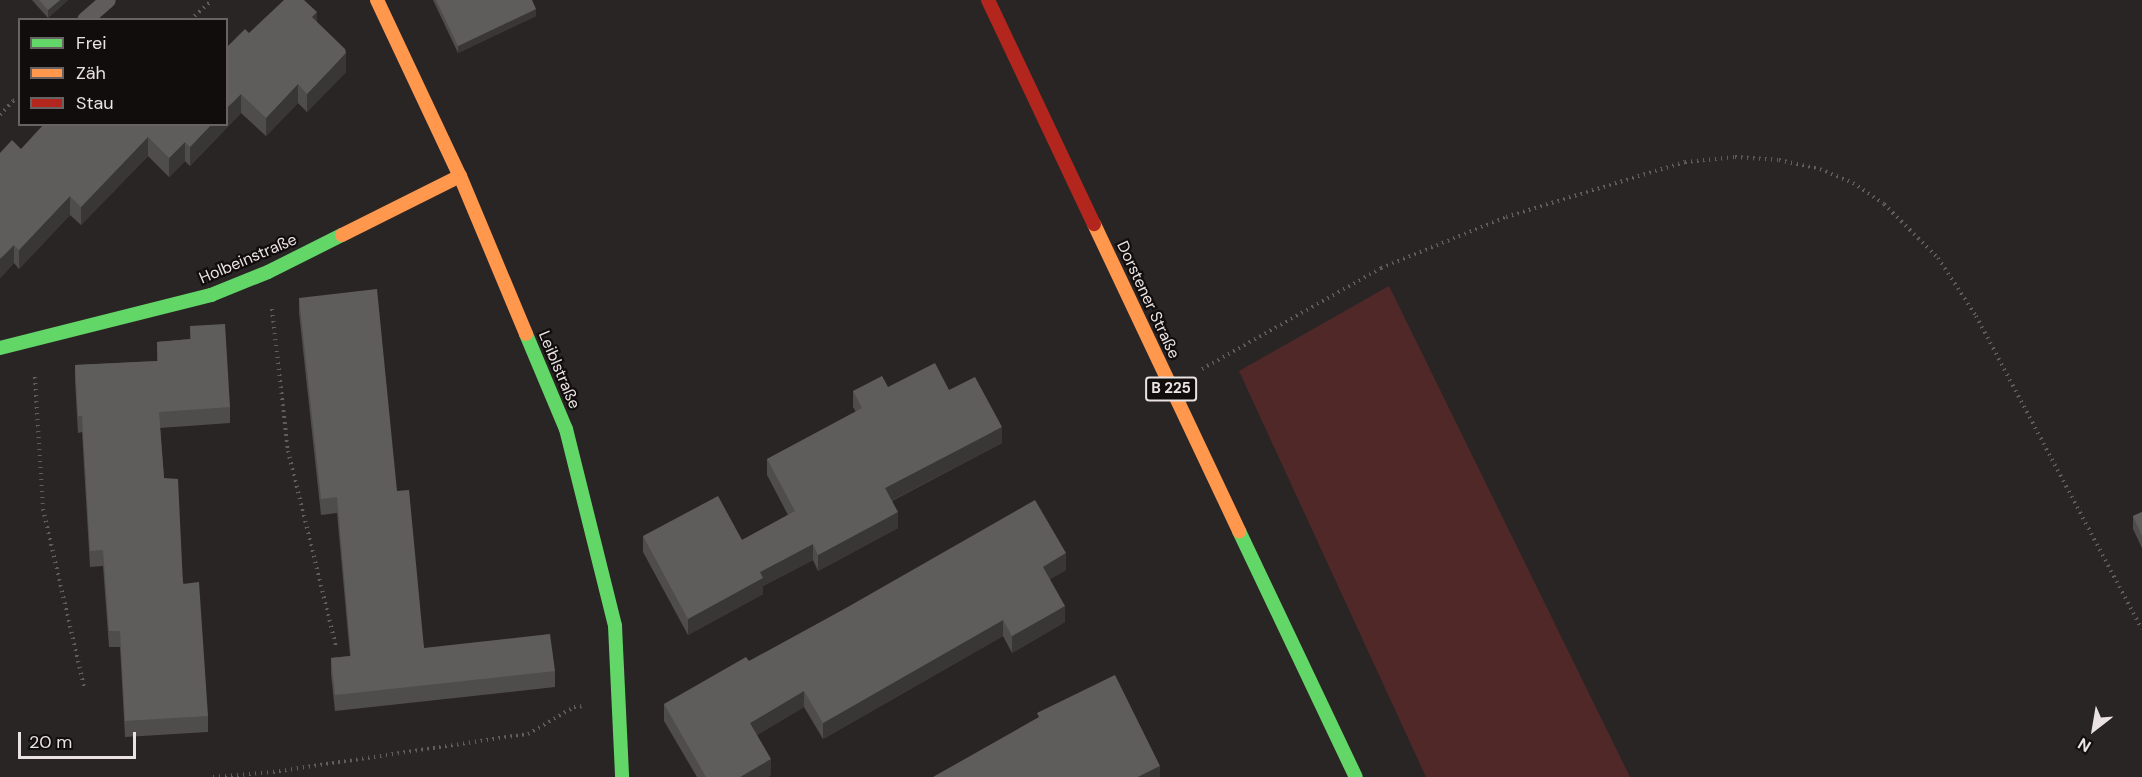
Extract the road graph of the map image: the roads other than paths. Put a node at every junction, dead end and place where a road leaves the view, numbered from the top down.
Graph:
1 (108, 0) edge
2 (377, 0) edge
3 (988, 0) edge
4 (88, 18) edge
5 (460, 176) junction
6 (0, 348) edge
7 (622, 777) edge
8 (1356, 777) edge

1 - 4 lane
2 - 5 street, Leiblstraße
3 - 8 street, Dorstener Straße / B 225
5 - 6 street, Holbeinstraße
5 - 7 street, Leiblstraße

